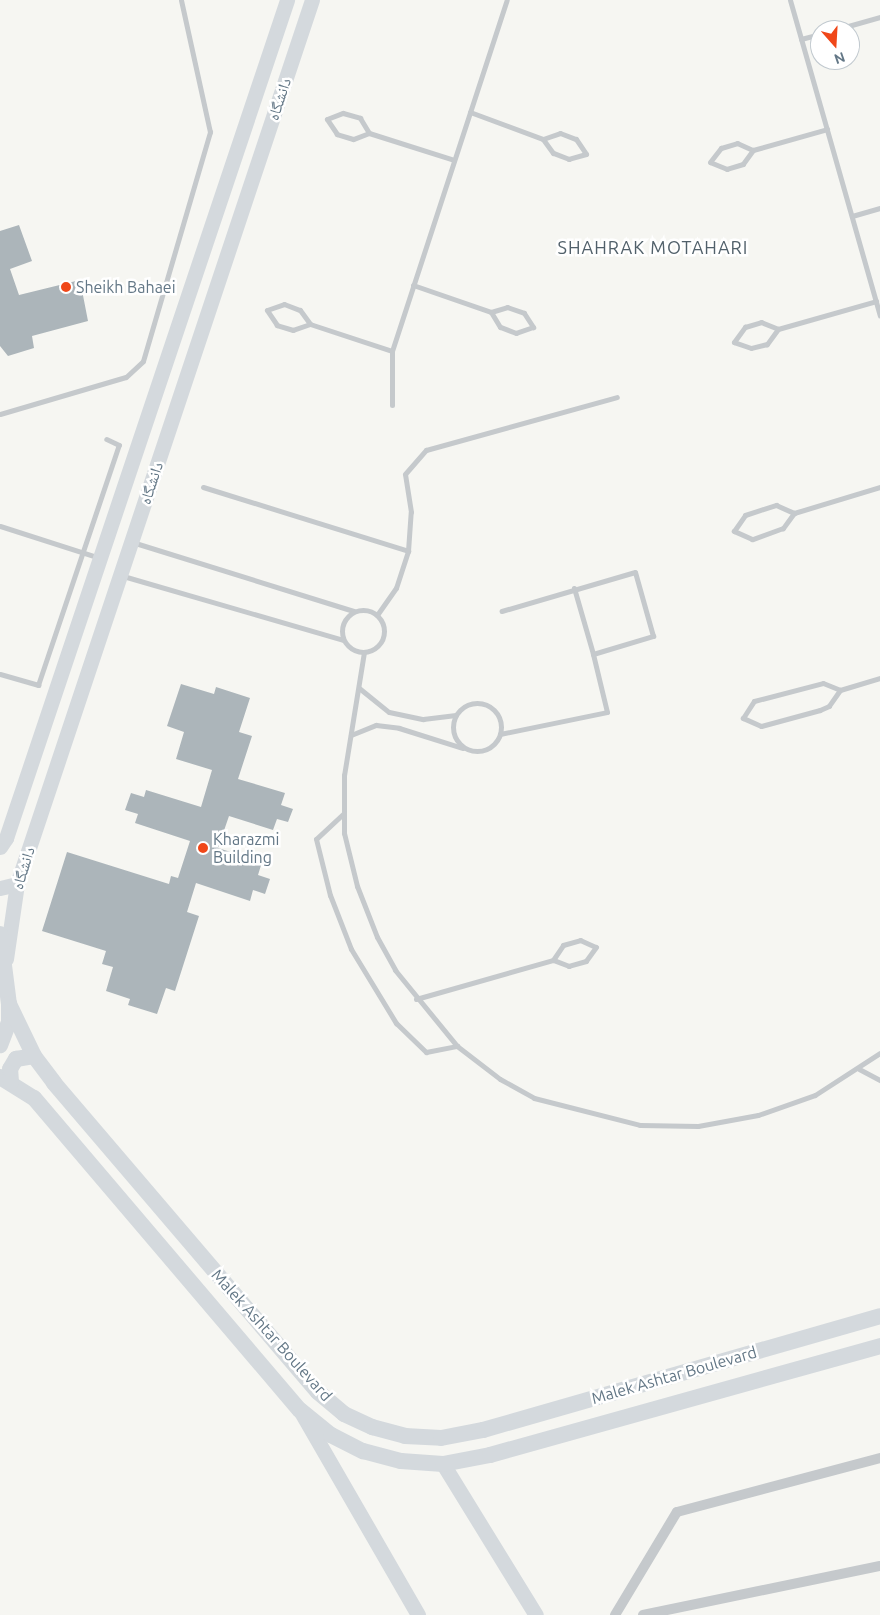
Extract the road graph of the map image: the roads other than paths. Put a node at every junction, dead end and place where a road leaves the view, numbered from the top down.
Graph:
1 (181, 0) edge
2 (287, 0) edge
3 (312, 0) edge
4 (507, 0) edge
5 (790, 0) edge
6 (880, 17) edge
7 (860, 23) edge
8 (810, 37) edge
9 (801, 39) junction
10 (470, 112) junction
11 (827, 129) junction
12 (370, 133) junction
13 (543, 139) junction
14 (753, 150) junction
15 (454, 160) junction
16 (880, 208) edge
17 (852, 216) junction
18 (413, 285) junction
19 (876, 301) junction
20 (491, 312) junction
21 (880, 315) edge
22 (310, 324) junction
23 (778, 329) junction
24 (392, 350) junction
25 (617, 397) dead end
26 (392, 405) dead end
27 (0, 414) edge
28 (106, 439) dead end
29 (203, 487) dead end
30 (880, 487) edge
31 (794, 513) junction
32 (0, 526) edge
33 (131, 542) junction
34 (408, 551) junction
35 (83, 552) junction
36 (100, 558) junction
37 (120, 576) junction
38 (574, 588) junction
39 (353, 611) junction
40 (502, 611) dead end
41 (377, 615) junction
42 (343, 640) junction
43 (364, 652) junction
44 (593, 654) junction
45 (0, 674) edge
46 (880, 678) edge
47 (359, 688) junction
48 (840, 690) junction
49 (456, 715) junction
50 (351, 734) junction
51 (500, 734) junction
52 (468, 749) junction
53 (344, 813) junction
54 (0, 847) edge
55 (16, 884) junction
56 (0, 888) edge
57 (0, 934) edge
58 (553, 960) junction
59 (5, 970) junction
60 (416, 999) junction
61 (9, 1004) junction
62 (0, 1045) edge
63 (457, 1046) junction
64 (880, 1053) edge
65 (34, 1056) junction
66 (859, 1069) junction
67 (6, 1080) edge
68 (880, 1080) edge
69 (880, 1316) edge
70 (880, 1346) edge
71 (300, 1410) junction
72 (880, 1458) edge
73 (443, 1464) junction
74 (880, 1566) edge
75 (418, 1615) edge
76 (536, 1615) edge
77 (614, 1615) edge
78 (643, 1615) edge

1 - 27 lane
2 - 36 main road, دانشگاه
3 - 33 main road, دانشگاه
4 - 10 lane
5 - 9 lane
6 - 7 lane
8 - 9 lane
9 - 11 lane
10 - 13 lane
10 - 15 lane
11 - 14 lane
11 - 17 lane
12 - 12 lane
12 - 15 lane
13 - 13 lane
14 - 14 lane
15 - 18 lane
16 - 17 lane
17 - 19 lane
18 - 20 lane
18 - 24 lane
19 - 21 lane
19 - 23 lane
20 - 20 lane
22 - 22 lane
22 - 24 lane
23 - 23 lane
24 - 26 lane
25 - 34 lane
28 - 35 lane
29 - 34 lane
30 - 31 lane
31 - 31 lane
32 - 35 lane
33 - 37 main road, دانشگاه
33 - 39 lane
34 - 41 lane
35 - 36 lane
35 - 45 lane
36 - 54 main road, دانشگاه
37 - 42 lane
37 - 55 main road, دانشگاه
38 - 40 lane
38 - 44 lane
38 - 44 lane
39 - 41 lane
39 - 42 lane
41 - 43 lane
42 - 43 lane
43 - 47 lane
44 - 51 lane
46 - 48 lane
47 - 49 lane
47 - 50 lane
48 - 48 lane
49 - 51 lane
49 - 52 lane
50 - 52 lane
50 - 53 lane
51 - 52 lane
53 - 60 lane
53 - 63 lane
55 - 56 main road
55 - 59 main road, دانشگاه
57 - 59 main road
58 - 58 lane
58 - 60 lane
59 - 61 main road
60 - 63 lane
61 - 62 main road
61 - 65 main road, Malek Ashtar Boulevard
63 - 66 lane
64 - 66 lane
65 - 67 main road
65 - 69 main road, Malek Ashtar Boulevard
66 - 68 lane
67 - 71 main road, Malek Ashtar Boulevard
70 - 73 main road, Malek Ashtar Boulevard
71 - 73 main road, Malek Ashtar Boulevard
71 - 75 main road
72 - 77 street
73 - 76 main road
74 - 78 street

